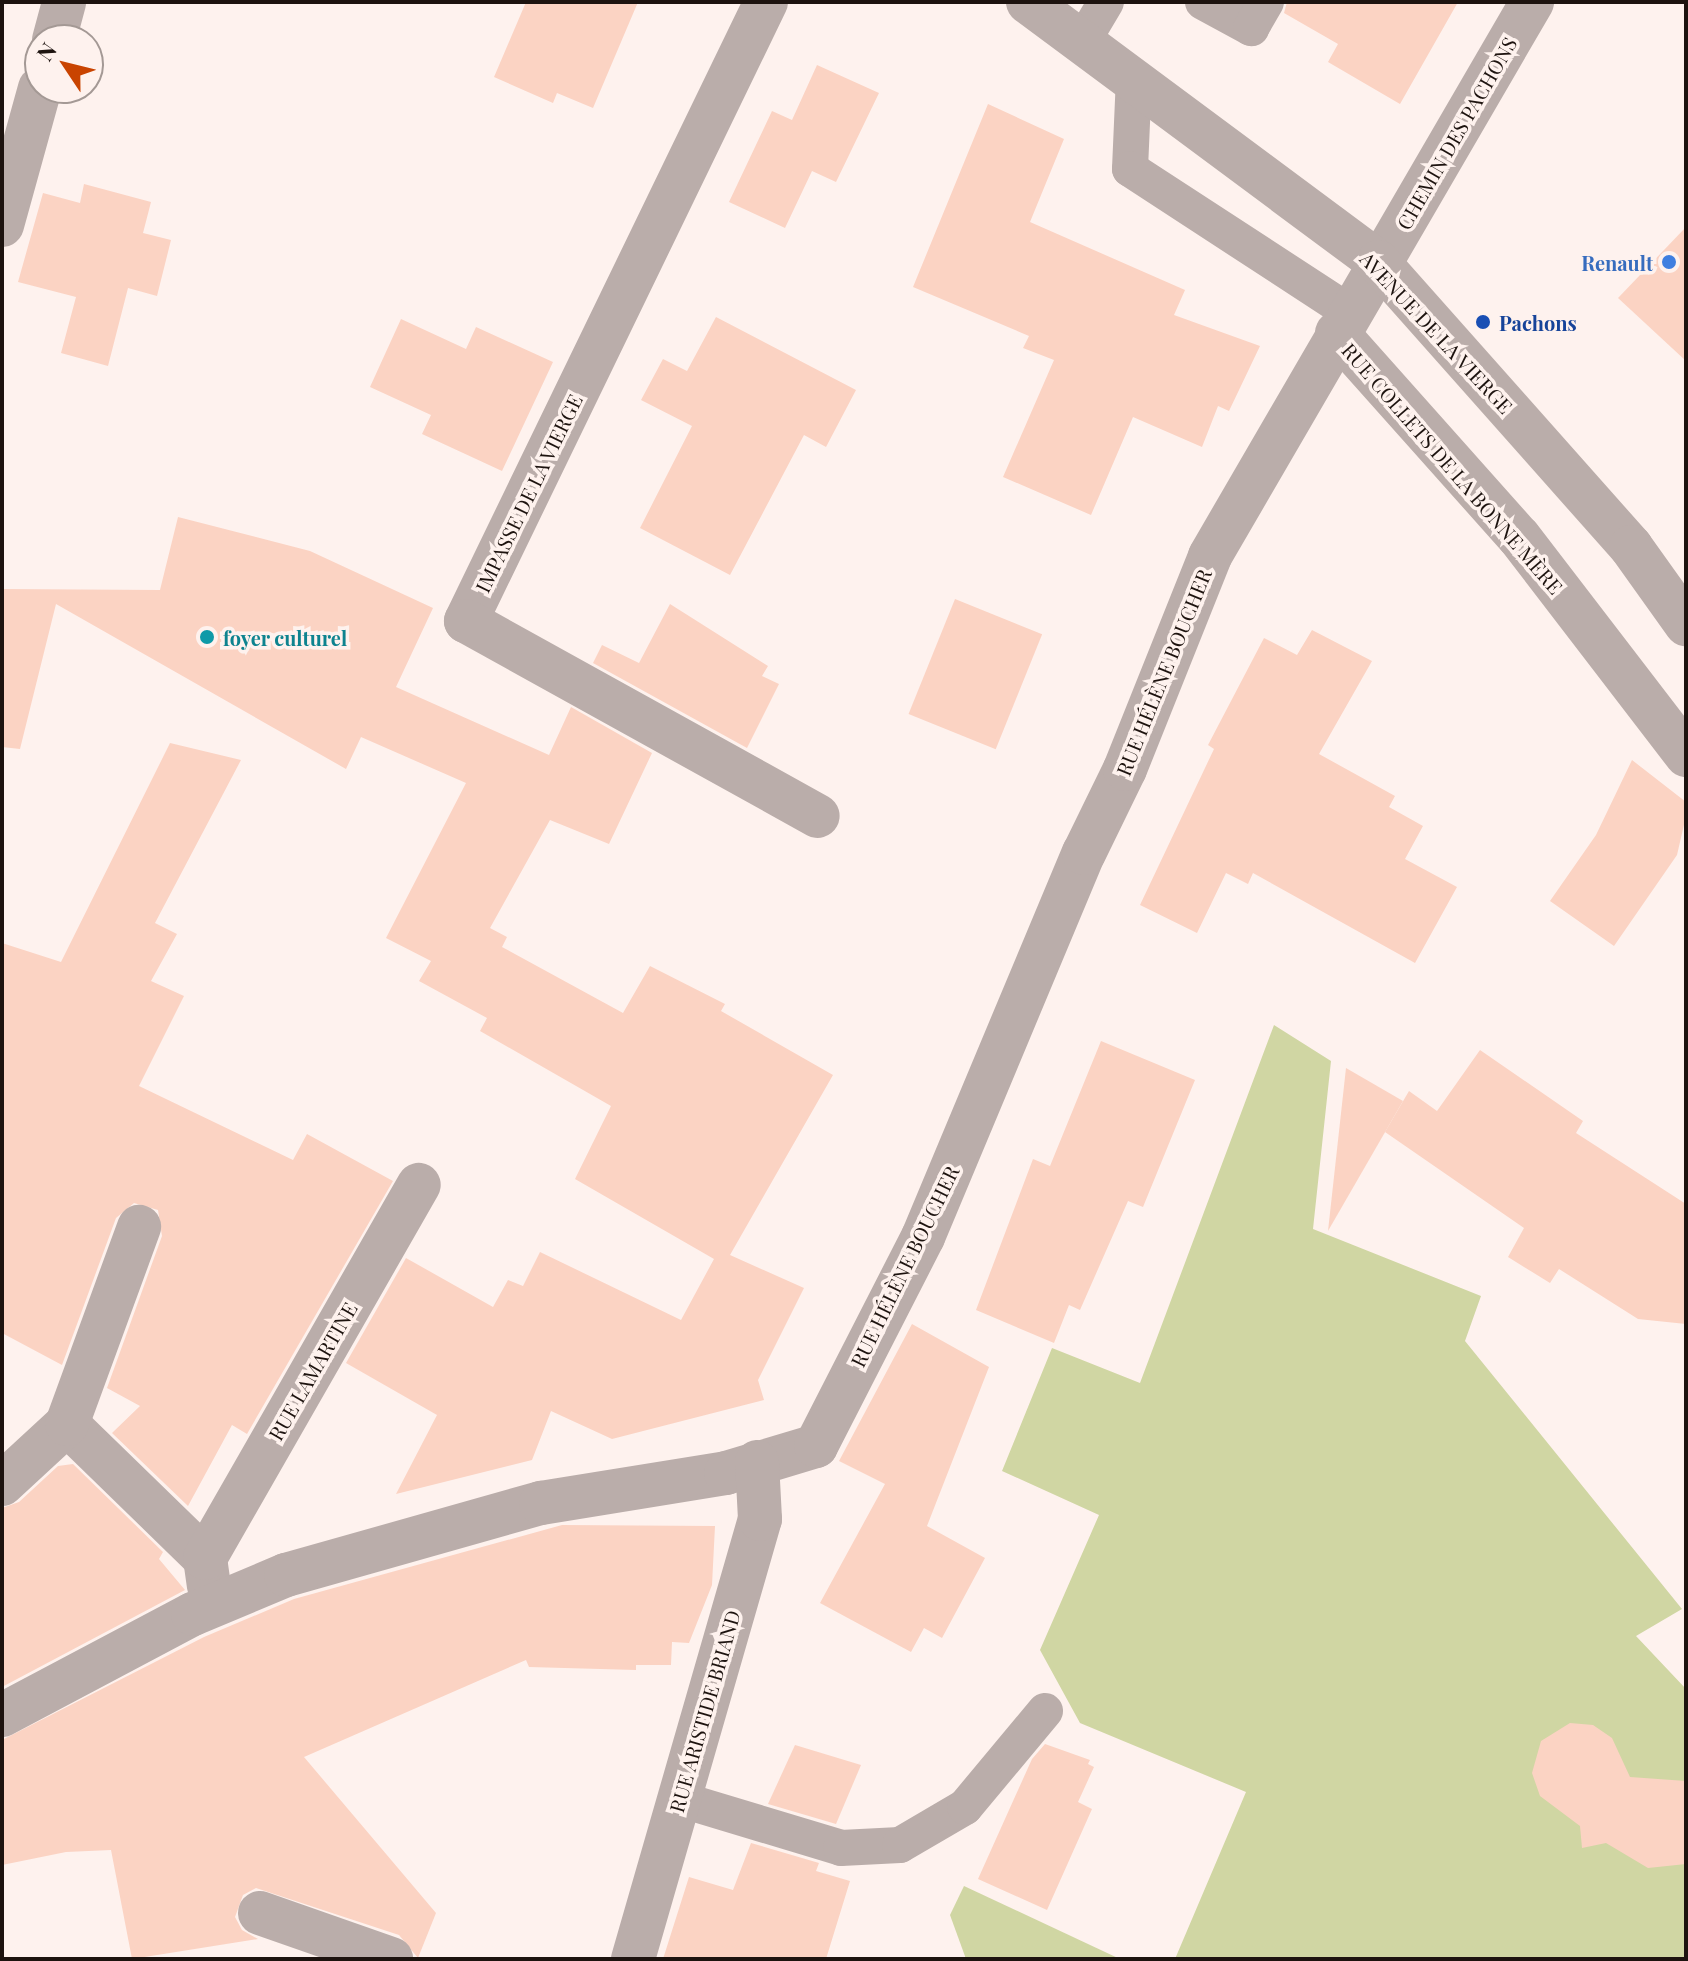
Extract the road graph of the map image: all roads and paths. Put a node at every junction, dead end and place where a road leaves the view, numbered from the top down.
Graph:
1 (64, 2) edge
2 (766, 2) edge
3 (1028, 2) edge
4 (1106, 2) edge
5 (1203, 2) edge
6 (1266, 2) edge
7 (1532, 2) edge
8 (58, 24) edge
9 (1084, 39) junction
10 (1134, 77) junction
11 (36, 104) edge
12 (2, 225) edge
13 (1378, 262) junction
14 (1343, 323) junction
15 (1686, 624) edge
16 (1686, 755) edge
17 (818, 816) dead end
18 (419, 1185) dead end
19 (139, 1227) dead end
20 (67, 1424) junction
21 (757, 1462) junction
22 (2, 1484) edge
23 (205, 1558) junction
24 (212, 1606) junction
25 (1045, 1711) dead end
26 (2, 1715) edge
27 (679, 1799) junction
28 (260, 1913) dead end
29 (391, 1959) edge
30 (633, 1959) edge

1 - 8 street
2 - 17 street, IMPASSE DE LA VIERGE
3 - 9 street, AVENUE DE LA VIERGE
4 - 9 lane
5 - 6 lane
7 - 13 street, CHEMIN DES PACHONS
9 - 10 street, AVENUE DE LA VIERGE
10 - 13 street, AVENUE DE LA VIERGE
10 - 14 lane
11 - 12 street
13 - 14 street, RUE HÉLÈNE BOUCHER
13 - 15 street, AVENUE DE LA VIERGE
14 - 16 street, RUE COLLETS DE LA BONNE MÈRE
14 - 21 street, RUE HÉLÈNE BOUCHER
18 - 23 street, RUE LAMARTINE
19 - 20 street
20 - 22 street
20 - 23 street
21 - 24 street, RUE HÉLÈNE BOUCHER
21 - 27 street, RUE ARISTIDE BRIAND
23 - 24 street
24 - 26 street, RUE HÉLÈNE BOUCHER
25 - 27 lane
27 - 30 street, RUE ARISTIDE BRIAND
28 - 29 street

